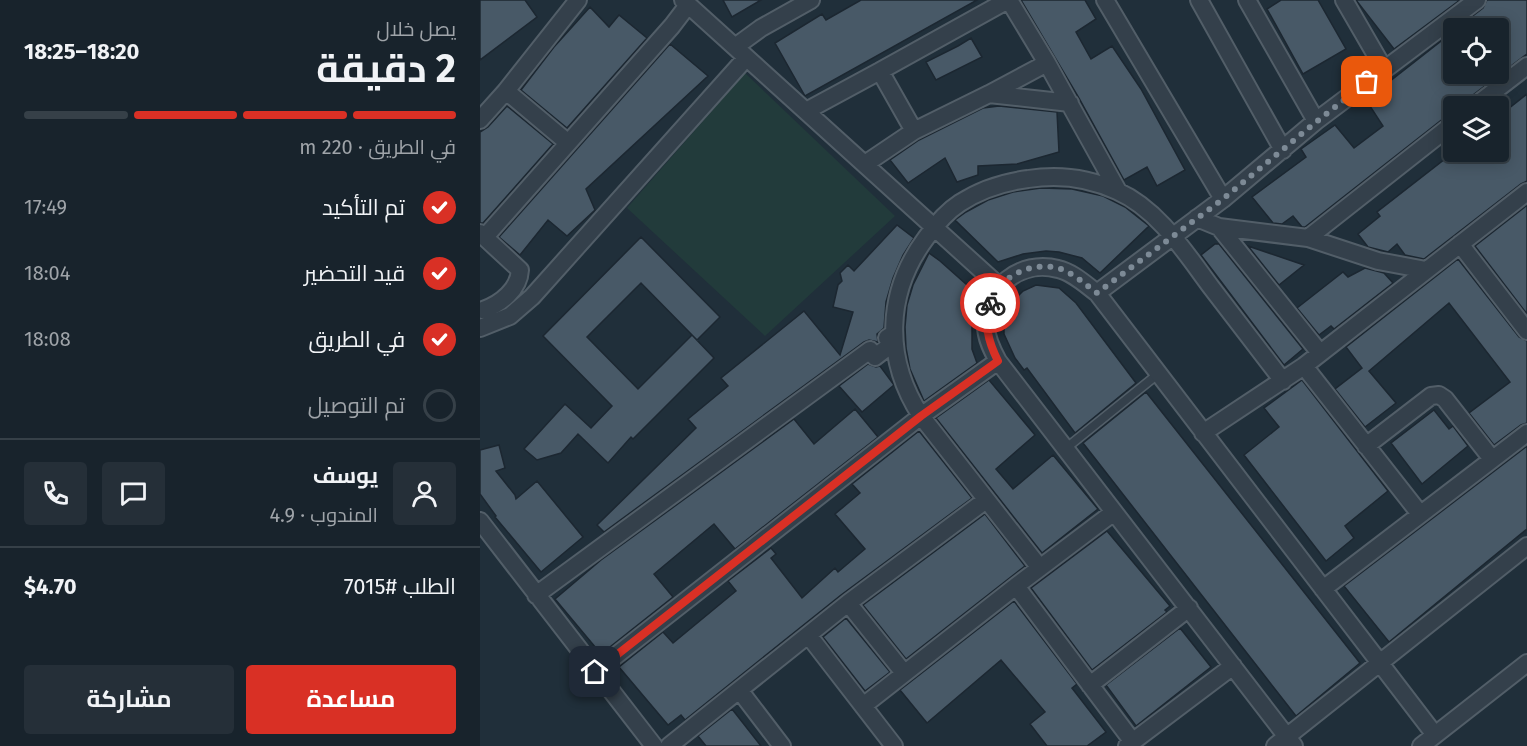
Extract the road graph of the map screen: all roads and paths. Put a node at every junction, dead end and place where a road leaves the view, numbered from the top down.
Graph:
1 (578, 0) edge
2 (811, 0) edge
3 (1008, 0) edge
4 (1105, 0) edge
5 (1199, 0) edge
6 (1247, 0) edge
7 (1344, 0) edge
8 (1478, 0) edge
9 (685, 2) edge
10 (740, 52) junction
11 (1047, 63) junction
12 (1527, 66) edge
13 (1384, 69) junction
14 (880, 71) junction
15 (506, 90) junction
16 (989, 94) junction
17 (1488, 96) edge
18 (1070, 103) junction
19 (806, 111) junction
20 (480, 120) edge
21 (1316, 122) junction
22 (914, 131) junction
23 (1443, 132) edge
24 (567, 142) junction
25 (1283, 150) junction
26 (865, 164) junction
27 (1118, 191) junction
28 (1527, 192) edge
29 (1223, 199) junction
30 (1197, 219) junction
31 (934, 227) junction
32 (1219, 227) junction
33 (482, 235) edge
34 (1172, 236) junction
35 (1308, 238) junction
36 (1460, 244) junction
37 (1426, 270) junction
38 (999, 286) junction
39 (1097, 293) junction
40 (483, 316) edge
41 (1527, 331) edge
42 (895, 332) junction
43 (1320, 353) junction
44 (998, 361) junction
45 (1304, 366) junction
46 (1158, 374) junction
47 (1283, 381) junction
48 (921, 416) junction
49 (1203, 433) junction
50 (1527, 433) edge
51 (1366, 446) junction
52 (1065, 449) junction
53 (1492, 459) junction
54 (986, 500) junction
55 (1114, 512) junction
56 (1419, 514) junction
57 (480, 521) edge
58 (1527, 546) edge
59 (1040, 568) junction
60 (1016, 586) junction
61 (1323, 589) junction
62 (536, 595) junction
63 (848, 603) junction
64 (1189, 608) junction
65 (808, 636) junction
66 (1379, 662) junction
67 (1527, 663) edge
68 (1233, 666) junction
69 (595, 672) junction
70 (904, 673) junction
71 (1090, 685) junction
72 (740, 691) junction
73 (863, 706) junction
74 (1435, 735) junction
75 (1285, 743) edge
76 (1130, 744) edge
77 (654, 746) edge
78 (669, 746) edge
79 (782, 746) edge
80 (894, 746) edge
81 (1421, 746) edge

1 - 15 street
2 - 10 street
3 - 11 street
3 - 14 street
4 - 29 street
5 - 25 street
6 - 21 street
7 - 13 street
8 - 13 street
9 - 10 street
9 - 24 street
10 - 19 street
10 - 40 street
11 - 16 street
11 - 18 street
12 - 17 street
13 - 21 street
14 - 19 street
14 - 22 street
15 - 20 street
15 - 24 street
16 - 18 street
16 - 22 street
18 - 27 street
19 - 26 street
21 - 25 street
22 - 26 street
23 - 35 street
24 - 33 street
25 - 29 street
26 - 31 street
27 - 31 street
27 - 34 street
28 - 36 street
29 - 30 street
30 - 32 street
30 - 34 street
31 - 38 street
31 - 42 street
32 - 35 street
32 - 43 street
33 - 40 street
34 - 39 street
34 - 47 street
35 - 37 street
36 - 37 street
36 - 41 street
37 - 43 street
38 - 39 street
38 - 44 street
39 - 46 street
42 - 48 street
42 - 62 street
43 - 45 street
44 - 48 street
44 - 52 street
45 - 47 street
45 - 51 street
46 - 49 street
46 - 52 lane
47 - 49 street
48 - 54 street
48 - 69 street
49 - 61 street
50 - 53 street
51 - 53 street
51 - 56 street
52 - 55 street
53 - 56 street
54 - 59 street
54 - 63 street
55 - 59 street
55 - 64 street
56 - 61 street
57 - 62 street
58 - 66 street
59 - 60 street
60 - 70 street
60 - 71 street
61 - 66 street
62 - 69 street
63 - 65 street
63 - 70 street
64 - 68 street
64 - 71 street
65 - 72 street
65 - 73 street
66 - 74 street
66 - 75 street
67 - 74 street
68 - 75 street
68 - 76 street
69 - 77 street
70 - 73 street
71 - 76 street
72 - 78 street
72 - 79 street
73 - 80 street
74 - 81 street

